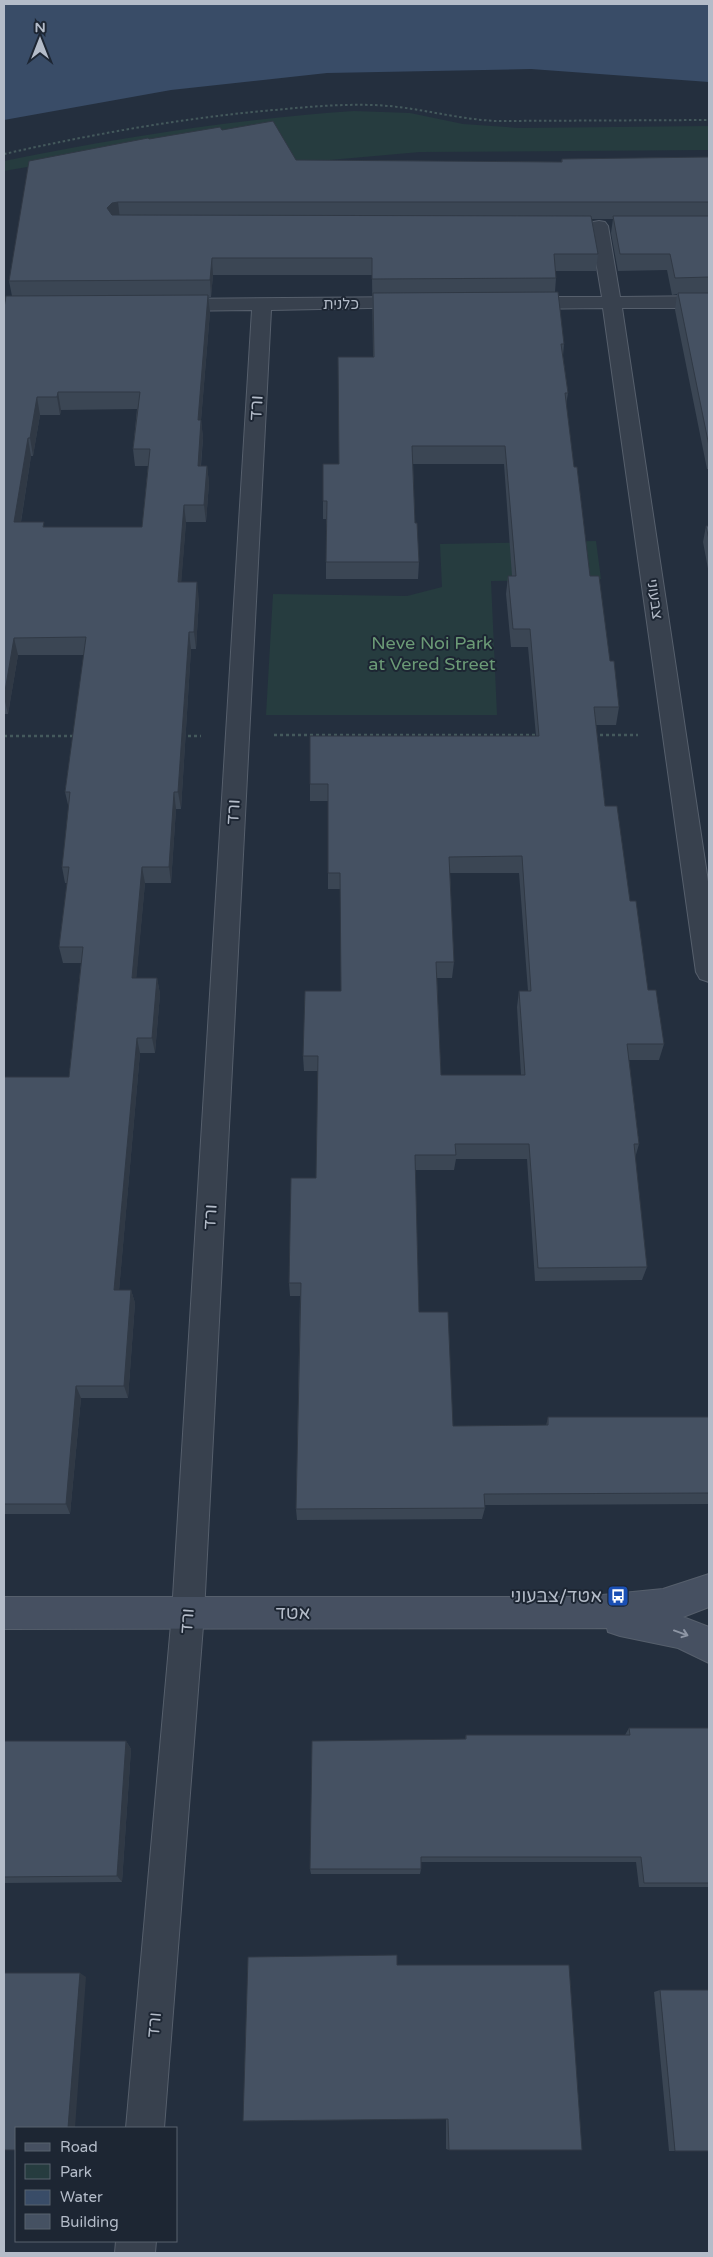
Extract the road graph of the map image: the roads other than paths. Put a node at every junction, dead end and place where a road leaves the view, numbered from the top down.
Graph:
1 (598, 226) dead end
2 (709, 302) edge
3 (427, 303) edge
4 (505, 303) edge
5 (612, 303) junction
6 (262, 304) junction
7 (153, 305) edge
8 (709, 972) edge
9 (709, 1590) edge
10 (188, 1612) junction
11 (4, 1613) edge
12 (582, 1614) junction
13 (709, 1646) edge
14 (145, 2127) edge

1 - 5 street, צבעוני
2 - 5 street
3 - 6 street, כלנית
4 - 5 street
5 - 8 street, צבעוני
6 - 7 street, כלנית
6 - 10 street, ורד
9 - 12 street, אטד
10 - 11 street, אטד
10 - 12 street, אטד
10 - 14 street, ורד
12 -> 13 street, אטד

